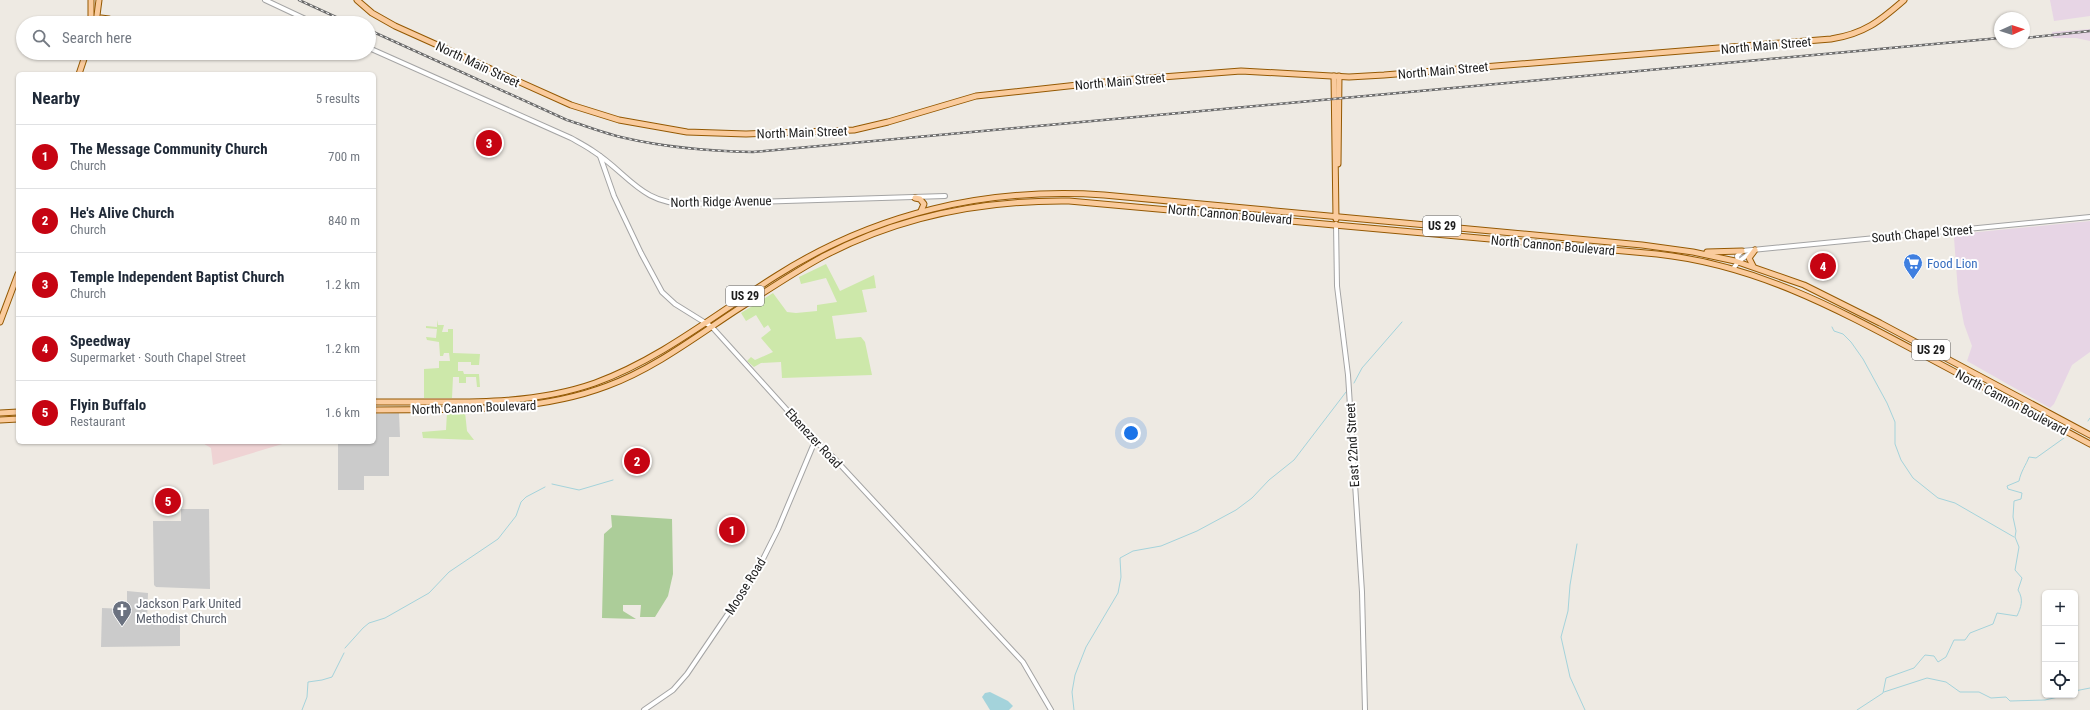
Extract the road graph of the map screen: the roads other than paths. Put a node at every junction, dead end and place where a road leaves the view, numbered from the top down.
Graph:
1 (91, 0) edge
2 (99, 0) edge
3 (265, 0) edge
4 (357, 0) edge
5 (1904, 0) edge
6 (91, 16) edge
7 (97, 16) edge
8 (299, 16) edge
9 (376, 51) edge
10 (84, 60) edge
11 (80, 72) edge
12 (1336, 76) junction
13 (600, 156) junction
14 (944, 196) dead end
15 (915, 198) junction
16 (921, 211) junction
17 (1336, 217) junction
18 (2090, 217) edge
19 (1336, 224) junction
20 (1742, 250) junction
21 (1755, 250) junction
22 (1694, 252) junction
23 (1738, 262) junction
24 (1754, 267) junction
25 (1733, 269) junction
26 (16, 279) edge
27 (0, 322) edge
28 (705, 323) junction
29 (712, 327) junction
30 (376, 402) edge
31 (376, 410) edge
32 (16, 412) edge
33 (0, 413) edge
34 (16, 419) edge
35 (0, 420) edge
36 (2090, 435) edge
37 (815, 441) junction
38 (2090, 444) edge
39 (644, 710) edge
40 (1051, 710) edge
41 (1365, 710) edge

1 - 6 main road
2 - 7 main road
3 - 8 street
4 - 12 main road, North Main Street
5 - 12 main road, North Main Street
9 - 13 street, North Ridge Avenue
10 - 11 main road
12 - 17 main road, East 22nd Street
13 - 15 street, North Ridge Avenue
13 - 28 street, Ebenezer Road
14 - 15 street, North Ridge Avenue
15 - 16 main road
16 - 17 main road, North Cannon Boulevard / US 29
16 - 28 main road, North Cannon Boulevard / US 29
17 - 19 main road, East 22nd Street
17 - 22 main road, North Cannon Boulevard / US 29
18 - 21 street, South Chapel Street
19 - 25 main road, North Cannon Boulevard / US 29
19 - 29 main road, North Cannon Boulevard / US 29
19 - 41 street, East 22nd Street
20 - 21 street, South Chapel Street
20 - 22 main road
20 - 23 street, South Chapel Street
21 - 23 street, South Chapel Street
21 - 24 main road
22 - 23 main road, North Cannon Boulevard / US 29
23 - 24 main road, North Cannon Boulevard / US 29
23 - 25 street, South Chapel Street
24 - 36 main road, North Cannon Boulevard / US 29
25 - 38 main road, North Cannon Boulevard / US 29
26 - 27 main road
28 - 29 street, Ebenezer Road
28 - 30 main road, North Cannon Boulevard / US 29
29 - 31 main road, North Cannon Boulevard / US 29
29 - 37 street, Ebenezer Road
32 - 33 main road
34 - 35 main road
37 - 39 street, Moose Road
37 - 40 street, Ebenezer Road

